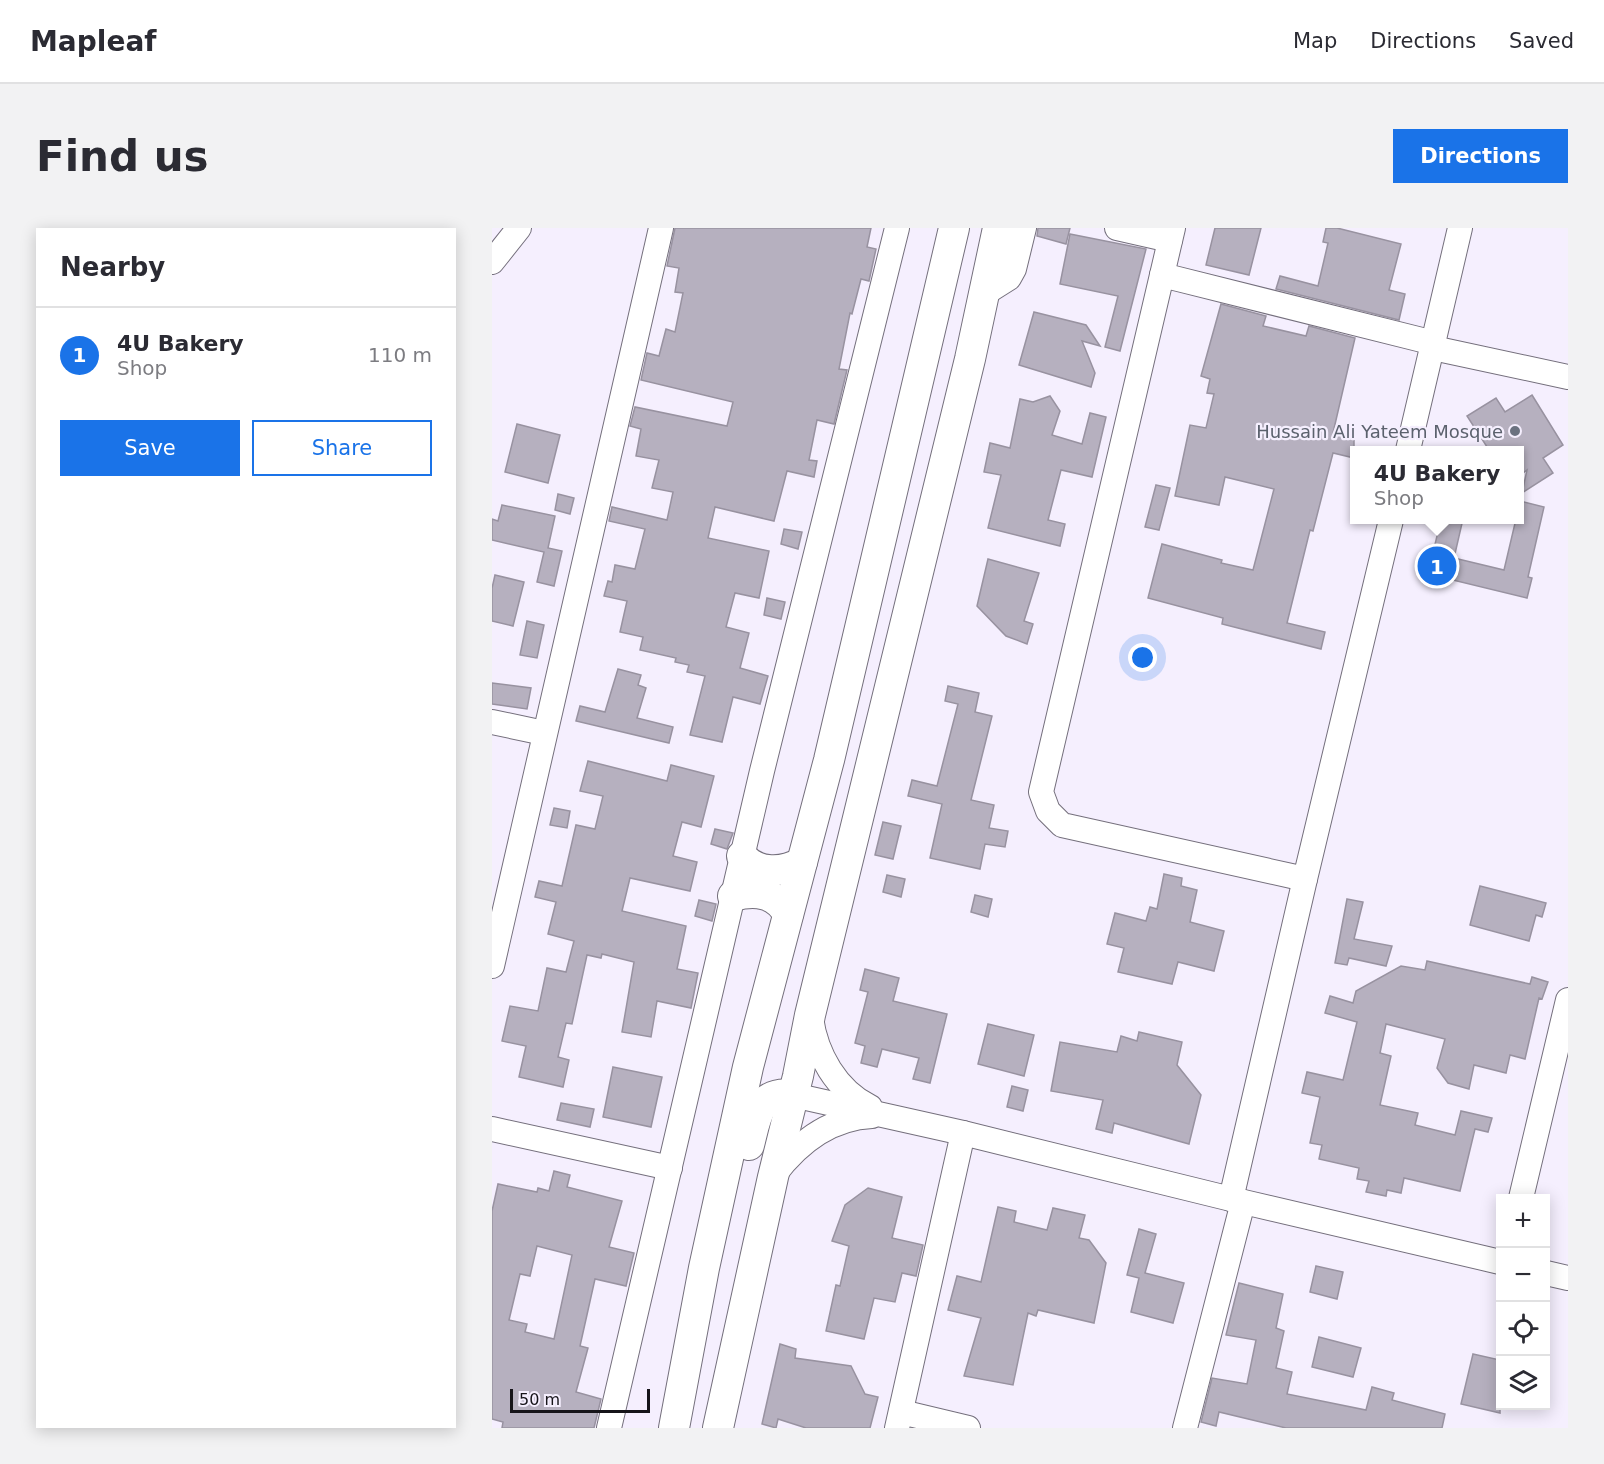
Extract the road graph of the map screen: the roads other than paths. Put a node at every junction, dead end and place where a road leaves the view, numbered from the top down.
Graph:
1 (519, 228) edge
2 (662, 228) edge
3 (897, 228) edge
4 (954, 228) edge
5 (960, 228) edge
6 (998, 228) edge
7 (1024, 228) edge
8 (1117, 228) edge
9 (1460, 228) edge
10 (1172, 234) edge
11 (492, 262) edge
12 (1162, 275) junction
13 (982, 296) junction
14 (1433, 345) junction
15 (970, 358) junction
16 (1568, 377) edge
17 (1409, 446) edge
18 (1390, 524) edge
19 (492, 722) edge
20 (544, 734) junction
21 (742, 856) junction
22 (802, 862) junction
23 (1305, 879) junction
24 (733, 896) junction
25 (788, 914) junction
26 (492, 966) edge
27 (1568, 1000) edge
28 (810, 1015) junction
29 (793, 1095) junction
30 (886, 1115) junction
31 (492, 1129) edge
32 (963, 1133) junction
33 (669, 1168) junction
34 (773, 1177) junction
35 (1522, 1194) edge
36 (1237, 1200) junction
37 (1496, 1261) edge
38 (704, 1268) junction
39 (1550, 1274) edge
40 (1568, 1278) edge
41 (899, 1420) edge
42 (609, 1428) edge
43 (674, 1428) edge
44 (718, 1428) edge
45 (968, 1428) edge
46 (1185, 1428) edge

1 - 11 street
2 - 20 street
3 - 21 street
4 - 22 main road
5 - 15 main road
6 - 13 main road
7 - 13 street
8 - 10 street
9 - 14 street
10 - 12 street
12 - 14 street
12 - 23 street
13 - 15 main road
14 - 16 street
14 - 17 street
15 - 28 main road
18 - 23 street
19 - 20 street
20 - 26 street
21 - 22 main road
21 - 24 street
22 - 25 main road
23 - 36 street
24 - 25 main road
24 - 33 street
25 - 38 main road
27 - 35 street
28 - 29 main road
28 - 30 street
29 - 30 street
29 - 34 main road
29 - 38 main road
30 - 32 street
30 - 34 street
31 - 33 street
32 - 36 street
32 - 41 street
33 - 42 street
34 - 44 main road
36 - 37 street
36 - 46 street
38 - 43 main road
39 - 40 street
41 - 45 street

